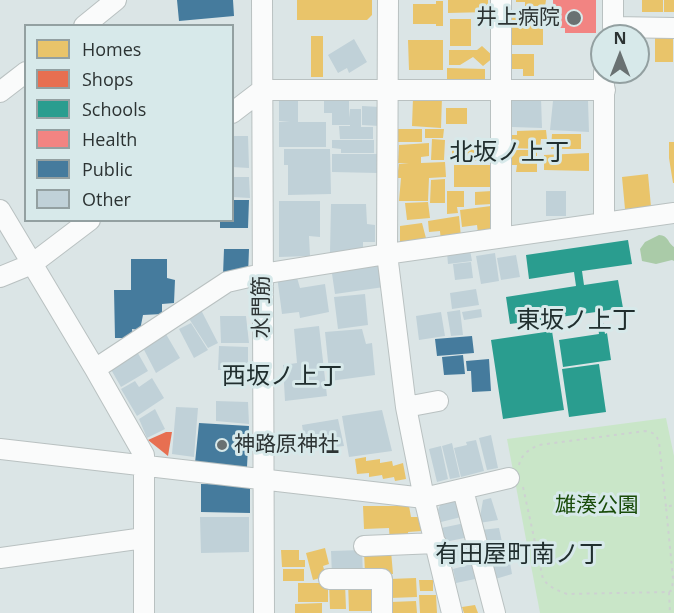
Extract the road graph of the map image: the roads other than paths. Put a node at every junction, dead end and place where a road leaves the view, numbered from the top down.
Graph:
1 (116, 0) edge
2 (262, 0) edge
3 (388, 0) edge
4 (501, 0) edge
5 (605, 0) edge
6 (613, 0) edge
7 (86, 24) edge
8 (604, 24) edge
9 (674, 28) edge
10 (24, 74) edge
11 (590, 82) edge
12 (604, 84) edge
13 (262, 90) junction
14 (387, 90) junction
15 (501, 90) junction
16 (0, 92) edge
17 (234, 111) edge
18 (0, 210) edge
19 (674, 213) edge
20 (87, 222) edge
21 (604, 222) junction
22 (501, 237) junction
23 (387, 254) junction
24 (32, 264) junction
25 (262, 273) junction
26 (0, 277) edge
27 (94, 369) junction
28 (438, 401) dead end
29 (406, 407) junction
30 (0, 449) edge
31 (145, 466) junction
32 (515, 478) road end
33 (263, 480) junction
34 (463, 490) junction
35 (424, 498) junction
36 (144, 538) junction
37 (436, 543) junction
38 (364, 546) dead end
39 (0, 558) edge
40 (329, 579) dead end
41 (144, 613) edge
42 (264, 613) edge
43 (382, 613) edge
44 (452, 613) edge
45 (495, 613) edge

1 - 7 street
2 - 13 street, 水門筋
3 - 14 street
4 - 15 street
5 - 8 street
6 - 9 street
10 - 16 street
11 - 15 street
12 - 21 street
13 - 14 street
13 - 17 street
13 - 25 street, 水門筋
14 - 15 street
14 - 23 street
15 - 22 street
18 - 24 street
19 - 21 street
20 - 24 street
21 - 22 street
22 - 23 street
23 - 25 street
23 - 29 street
24 - 26 street
24 - 27 street
25 - 27 street
25 - 33 street, 水門筋
27 - 31 street
28 - 29 street
29 - 35 street
30 - 31 street
31 - 33 street
31 - 36 street
32 - 34 street
33 - 35 street
33 - 42 street, 水門筋
34 - 35 street
34 - 45 street
35 - 37 street
36 - 39 street
36 - 41 street
37 - 38 street
37 - 44 street
40 - 43 street

